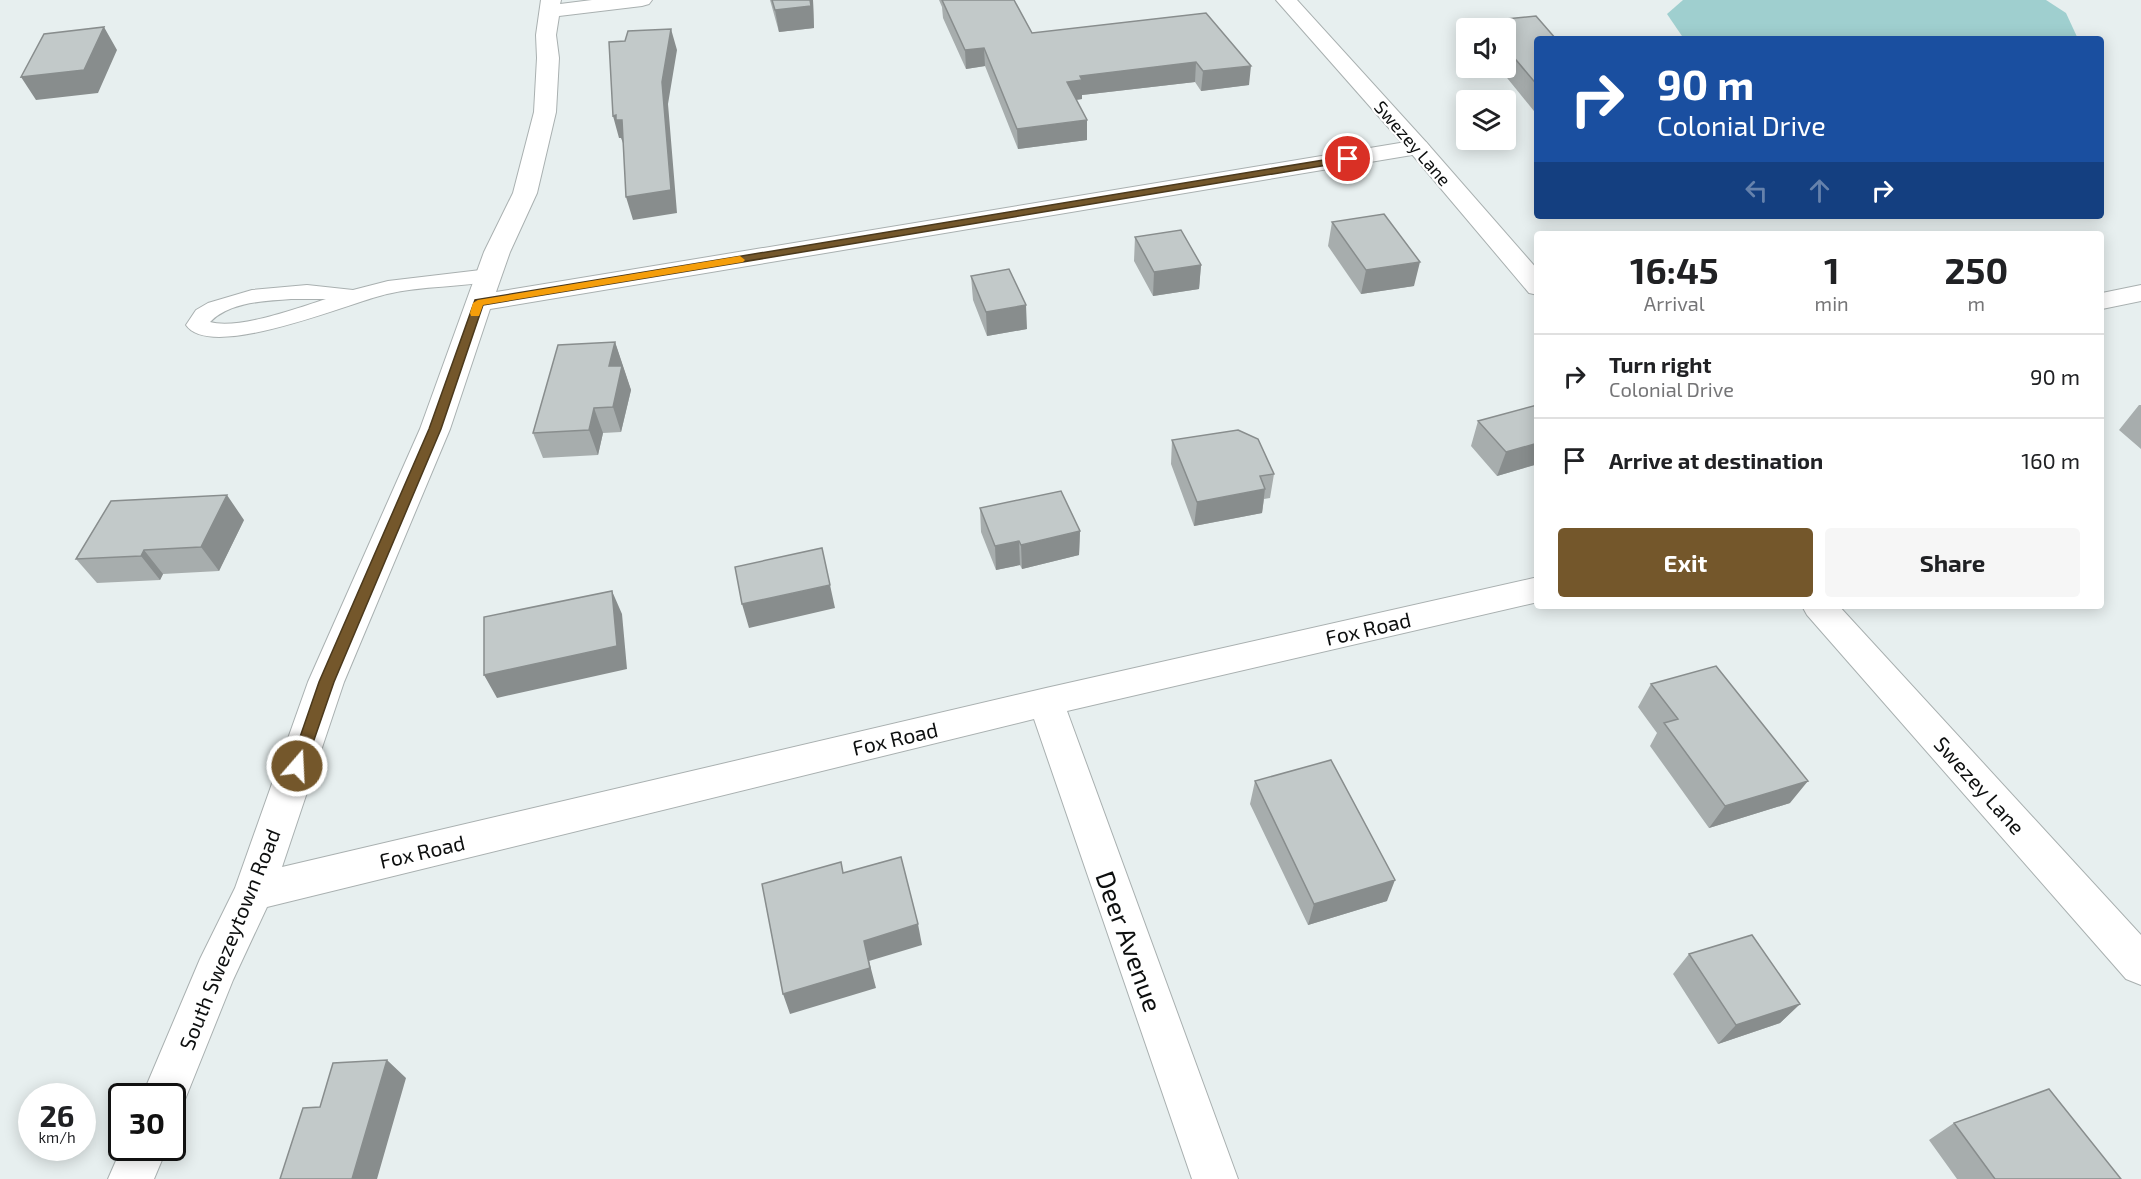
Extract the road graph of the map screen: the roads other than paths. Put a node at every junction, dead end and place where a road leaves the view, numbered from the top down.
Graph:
1 (642, 0) edge
2 (1286, 0) edge
3 (551, 6) edge
4 (1418, 147) junction
5 (1534, 283) edge
6 (484, 289) junction
7 (2141, 293) edge
8 (352, 297) junction
9 (2104, 301) edge
10 (1534, 590) edge
11 (1822, 609) edge
12 (1046, 702) junction
13 (254, 892) junction
14 (2141, 965) edge
15 (169, 1083) edge
16 (139, 1161) edge
17 (131, 1179) edge
18 (1215, 1179) edge

1 - 3 street
2 - 4 street, Swezey Lane
3 - 6 street, South Swezeytown Road
4 - 5 street, Swezey Lane
4 - 6 street
6 - 8 lane
6 - 13 street, South Swezeytown Road
7 - 9 street
8 - 8 lane
10 - 12 street, Fox Road
11 - 14 street, Swezey Lane
12 - 13 street, Fox Road
12 - 18 street, Deer Avenue
13 - 15 street, South Swezeytown Road
16 - 17 street

